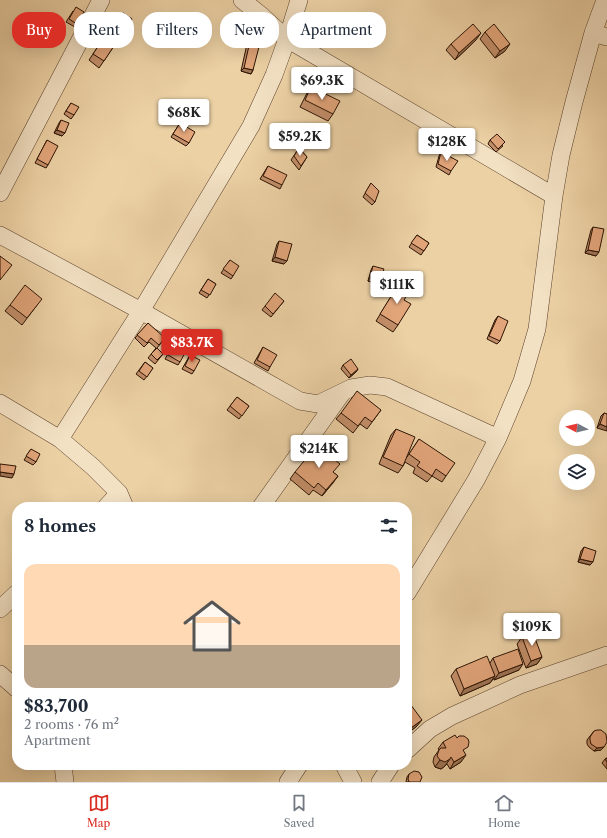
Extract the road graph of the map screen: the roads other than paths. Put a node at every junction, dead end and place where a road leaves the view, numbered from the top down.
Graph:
1 (101, 0) edge
2 (242, 0) edge
3 (299, 0) edge
4 (605, 0) edge
5 (295, 12) edge
6 (600, 35) edge
7 (287, 39) joint
8 (302, 48) edge
9 (0, 193) edge
10 (554, 196) junction
11 (0, 235) edge
12 (140, 311) junction
13 (342, 392) junction
14 (0, 403) edge
15 (498, 438) junction
16 (60, 439) junction
17 (122, 500) edge
18 (265, 502) edge
19 (412, 585) edge
20 (12, 598) edge
21 (0, 609) edge
22 (607, 655) edge
23 (0, 674) edge
24 (12, 685) edge
25 (412, 745) edge
26 (64, 770) edge
27 (296, 770) edge
28 (347, 770) edge
29 (388, 770) edge
30 (65, 782) edge
31 (288, 782) edge
32 (353, 782) edge
33 (380, 782) edge

1 - 9 street
2 - 7 street
3 - 5 street
4 - 6 street
6 - 10 street
7 - 12 street
8 - 10 street
10 - 15 street
11 - 12 street
12 - 13 street
12 - 16 street
13 - 15 street
13 - 18 street
14 - 16 street
15 - 19 street
16 - 17 street
20 - 21 street
22 - 25 street
23 - 24 street
26 - 30 street
27 - 31 street
28 - 32 street
29 - 33 street

